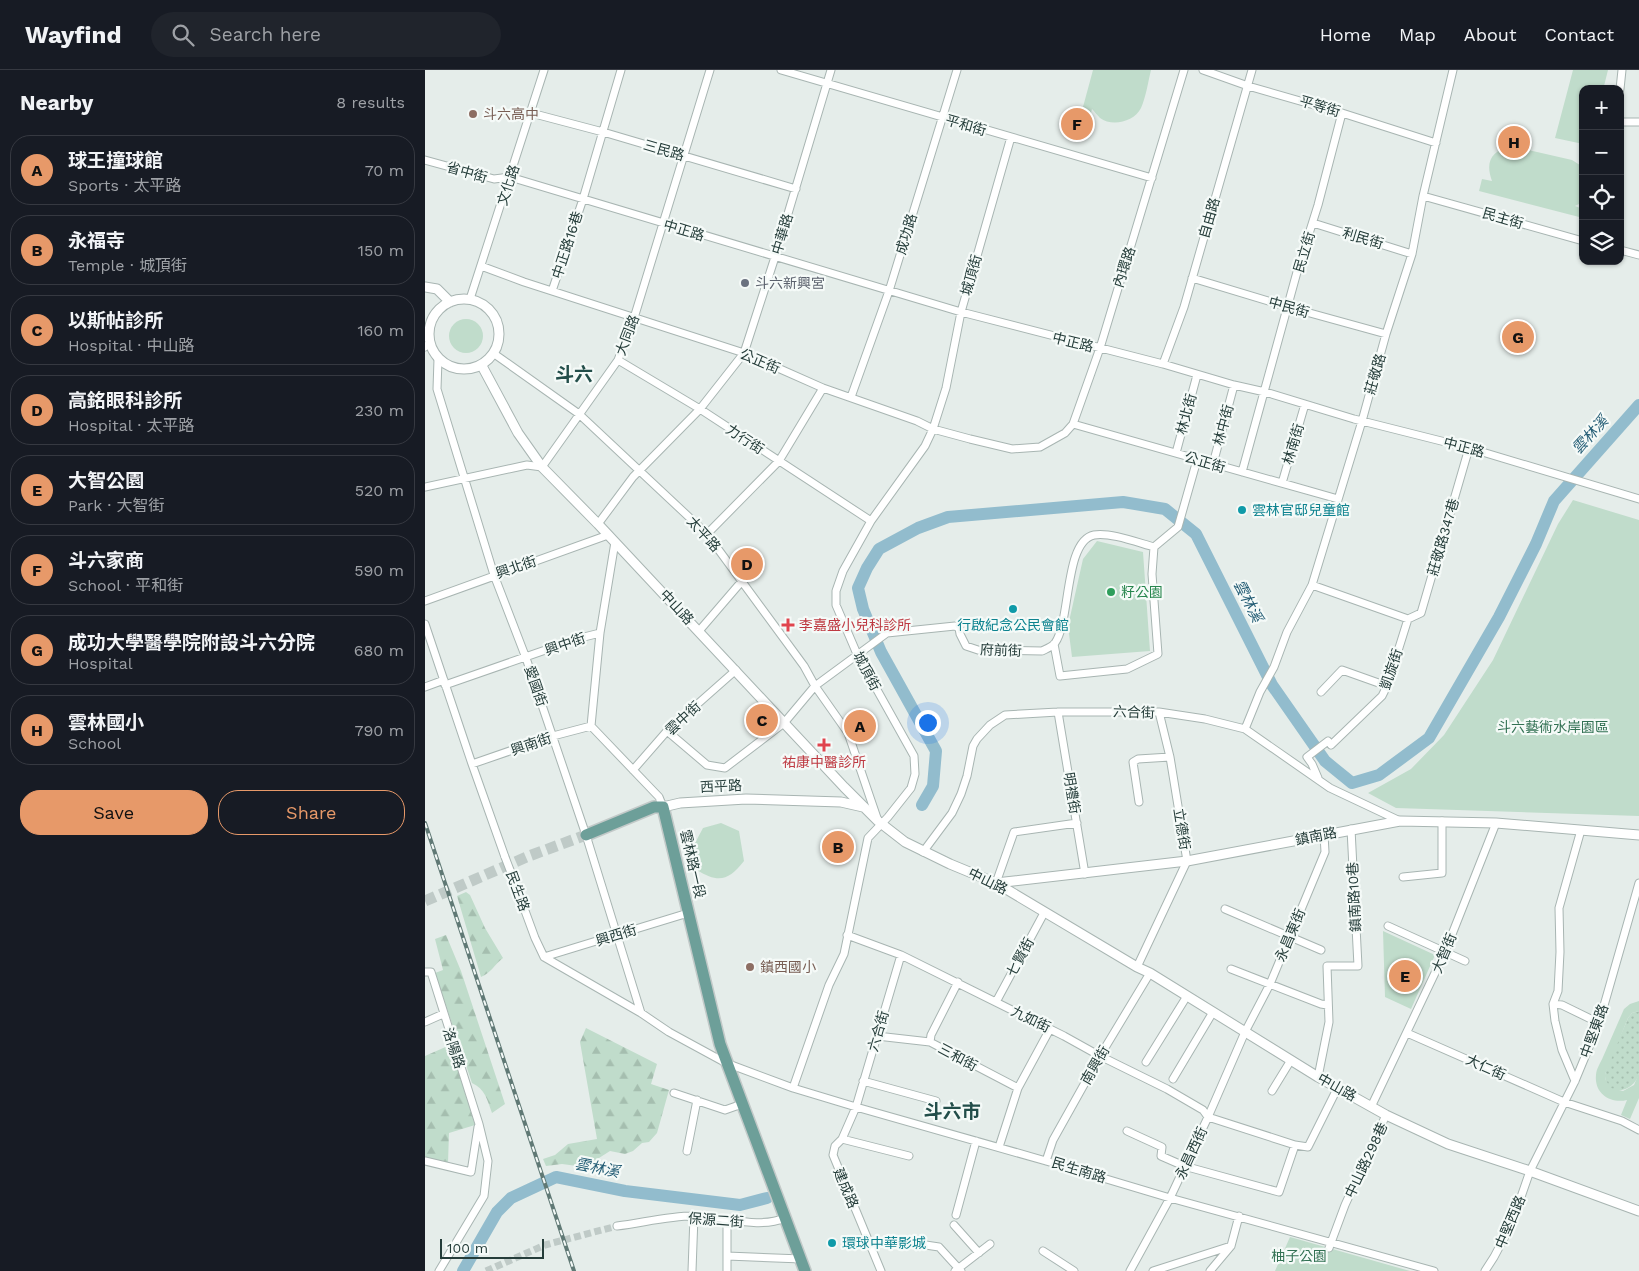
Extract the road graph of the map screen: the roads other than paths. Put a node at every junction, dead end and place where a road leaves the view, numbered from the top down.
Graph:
1 (544, 70) edge
2 (621, 70) edge
3 (709, 70) edge
4 (781, 70) edge
5 (831, 70) edge
6 (957, 70) edge
7 (1184, 70) edge
8 (1203, 70) edge
9 (1252, 70) edge
10 (1453, 70) edge
11 (1622, 70) edge
12 (827, 84) junction
13 (1620, 85) edge
14 (1249, 86) junction
15 (531, 113) junction
16 (1342, 113) junction
17 (942, 118) junction
18 (1624, 122) edge
19 (1639, 122) edge
20 (603, 132) junction
21 (1011, 138) junction
22 (1436, 143) junction
23 (683, 156) junction
24 (425, 160) edge
25 (510, 177) junction
26 (1152, 178) junction
27 (796, 189) junction
28 (1423, 196) junction
29 (583, 199) junction
30 (663, 223) junction
31 (1313, 223) junction
32 (1579, 239) edge
33 (1624, 251) edge
34 (1412, 254) junction
35 (1639, 254) edge
36 (775, 257) junction
37 (481, 266) junction
38 (1193, 278) junction
39 (425, 287) edge
40 (552, 291) junction
41 (889, 291) junction
42 (470, 300) junction
43 (450, 302) junction
44 (1288, 307) junction
45 (961, 312) junction
46 (634, 318) junction
47 (1386, 334) junction
48 (428, 345) edge
49 (1100, 348) junction
50 (493, 353) junction
51 (744, 353) junction
52 (439, 358) junction
53 (618, 360) junction
54 (1163, 364) junction
55 (482, 366) junction
56 (1197, 375) junction
57 (1234, 385) junction
58 (823, 388) junction
59 (1265, 392) junction
60 (851, 397) junction
61 (1305, 404) junction
62 (700, 409) junction
63 (579, 414) junction
64 (1362, 421) junction
65 (1073, 424) junction
66 (933, 429) junction
67 (1469, 448) junction
68 (1176, 453) junction
69 (1197, 460) junction
70 (779, 461) junction
71 (1213, 464) junction
72 (542, 467) junction
73 (639, 471) junction
74 (1242, 472) junction
75 (466, 479) junction
76 (1282, 483) junction
77 (425, 487) edge
78 (1338, 499) junction
79 (1639, 499) edge
80 (871, 521) junction
81 (598, 524) junction
82 (707, 534) junction
83 (608, 535) junction
84 (615, 542) junction
85 (1154, 547) junction
86 (494, 575) junction
87 (742, 581) junction
88 (1312, 585) junction
89 (425, 601) edge
90 (1408, 619) junction
91 (425, 624) edge
92 (699, 631) junction
93 (600, 633) junction
94 (1054, 644) junction
95 (857, 654) junction
96 (526, 658) junction
97 (736, 670) junction
98 (445, 683) junction
99 (815, 686) junction
100 (1387, 686) junction
101 (425, 687) edge
102 (1321, 692) dead end
103 (1059, 712) junction
104 (1159, 712) junction
105 (784, 723) junction
106 (591, 726) junction
107 (1245, 729) junction
108 (667, 731) junction
109 (553, 736) junction
110 (1170, 757) junction
111 (472, 764) junction
112 (633, 770) junction
113 (1318, 778) junction
114 (1139, 802) dead end
115 (663, 807) junction
116 (864, 807) junction
117 (1400, 821) junction
118 (1442, 821) junction
119 (879, 822) junction
120 (1496, 822) junction
121 (1077, 823) junction
122 (1351, 829) junction
123 (1581, 830) junction
124 (1324, 834) junction
125 (586, 835) junction
126 (1639, 835) edge
127 (923, 852) junction
128 (1187, 860) junction
129 (1085, 874) junction
130 (1403, 878) dead end
131 (996, 883) junction
132 (1639, 883) edge
133 (1225, 909) dead end
134 (688, 913) junction
135 (1045, 913) junction
136 (1388, 926) dead end
137 (617, 935) junction
138 (847, 935) junction
139 (1289, 937) junction
140 (1321, 950) dead end
141 (1445, 952) junction
142 (901, 955) junction
143 (544, 957) junction
144 (1465, 961) dead end
145 (1137, 967) junction
146 (1231, 969) dead end
147 (428, 972) edge
148 (1151, 973) junction
149 (958, 982) junction
150 (1270, 984) junction
151 (1187, 996) junction
152 (996, 1002) junction
153 (1553, 1004) junction
154 (1327, 1005) junction
155 (1213, 1012) junction
156 (641, 1013) junction
157 (443, 1014) junction
158 (425, 1022) edge
159 (1599, 1023) junction
160 (1050, 1028) junction
161 (1245, 1032) junction
162 (1407, 1033) junction
163 (877, 1036) junction
164 (930, 1042) junction
165 (1100, 1056) junction
166 (1291, 1060) junction
167 (1145, 1062) dead end
168 (726, 1063) junction
169 (1318, 1077) junction
170 (1173, 1079) dead end
171 (1575, 1081) junction
172 (863, 1082) junction
173 (1338, 1087) junction
174 (793, 1088) junction
175 (1019, 1088) junction
176 (1272, 1090) dead end
177 (674, 1093) dead end
178 (697, 1100) junction
179 (936, 1101) dead end
180 (1564, 1102) junction
181 (742, 1104) junction
182 (856, 1107) junction
183 (1371, 1107) junction
184 (1387, 1115) junction
185 (1208, 1117) junction
186 (479, 1124) junction
187 (1639, 1130) edge
188 (1127, 1132) dead end
189 (842, 1139) junction
190 (976, 1141) junction
191 (1295, 1145) junction
192 (999, 1147) junction
193 (687, 1151) dead end
194 (909, 1156) dead end
195 (1046, 1160) junction
196 (425, 1161) edge
197 (1184, 1166) junction
198 (1530, 1171) junction
199 (1170, 1198) junction
200 (1639, 1211) edge
201 (783, 1213) junction
202 (956, 1215) dead end
203 (694, 1216) junction
204 (1239, 1216) junction
205 (727, 1220) junction
206 (954, 1225) dead end
207 (617, 1226) tunnel mouth
208 (899, 1241) dead end
209 (990, 1244) dead end
210 (1330, 1245) junction
211 (1231, 1246) junction
212 (1043, 1251) dead end
213 (979, 1253) junction
214 (727, 1256) junction
215 (802, 1260) junction
216 (958, 1270) edge
217 (439, 1271) edge
218 (692, 1271) edge
219 (727, 1271) edge
220 (805, 1271) edge
221 (881, 1271) edge
222 (1074, 1271) edge
223 (1130, 1271) edge
224 (1153, 1271) edge
225 (1210, 1271) edge
226 (1434, 1271) edge
227 (1485, 1271) edge

1 - 15 street, 文化路
2 - 20 street, 中正路16巷
3 - 23 street, 大同路
4 - 12 street, 平和街
5 - 12 street, 中華路
6 - 17 street, 成功路
7 - 26 street, 內環路
8 - 14 street, 平等街
9 - 14 street, 自由路
10 - 22 street, 莊敬路
11 - 13 street
12 - 17 street, 平和街
12 - 27 street, 中華路
14 - 16 street, 平等街
14 - 38 street, 自由路
15 - 20 street, 三民路
15 - 25 street, 文化路
16 - 22 street, 平等街
16 - 31 street, 民立街
17 - 21 street, 平和街
17 - 41 street, 成功路
18 - 19 street
20 - 23 street, 三民路
20 - 29 street, 中正路16巷
21 - 26 street, 平和街
21 - 45 street, 城頂街
22 - 28 street, 莊敬路
23 - 27 street, 三民路
23 - 30 street, 大同路
24 - 25 street, 省中街
25 - 29 street, 中正路
25 - 37 street, 文化路
26 - 49 street, 內環路
27 - 36 street, 中華路
28 - 32 street, 民主街
28 - 34 street, 莊敬路
29 - 30 street, 中正路
29 - 40 street, 中正路16巷
30 - 36 street, 中正路
30 - 46 street, 大同路
31 - 34 street, 利民街
31 - 44 street, 民立街
33 - 35 street
34 - 47 street, 莊敬路
36 - 41 street, 中正路
36 - 51 street, 中華路
37 - 40 street, 公正街
37 - 42 street, 文化路
38 - 44 street, 中民街
38 - 54 street, 自由路
39 - 43 street
40 - 46 street, 公正街
41 - 45 street, 中正路
41 - 60 street, 成功路
42 - 43 street
42 - 50 street
43 - 48 street
44 - 47 street, 中民街
44 - 59 street, 民立街
45 - 49 street, 中正路
45 - 66 street, 城頂街
46 - 51 street, 公正街
46 - 53 street, 大同路
47 - 64 street, 莊敬路
48 - 52 street
49 - 54 street, 中正路
49 - 65 street, 內環路
50 - 55 street
50 - 63 street, 太平路
51 - 58 street, 公正街
51 - 62 street, 中華路
52 - 55 street
52 - 75 street, 愛國街
53 - 62 street, 力行街
53 - 63 street, 大同路
54 - 56 street, 中正路
55 - 72 street, 中山路
56 - 57 street, 中正路
56 - 68 street, 林北街
57 - 59 street, 中正路
57 - 71 street, 林中街
58 - 60 street, 公正街
58 - 70 street
59 - 61 street, 中正路
59 - 74 street, 民立街
60 - 66 street, 公正街
61 - 64 street, 中正路
61 - 76 street, 林南街
62 - 70 street, 力行街
62 - 73 street, 中華路
63 - 72 street, 大同路
63 - 73 street, 太平路
64 - 67 street, 中正路
64 - 78 street, 莊敬路
65 - 66 street, 公正街
65 - 68 street, 公正街
66 - 80 street, 城頂街
67 - 79 street, 中正路
67 - 90 street, 莊敬路347巷
68 - 69 street, 公正街
69 - 71 street, 公正街
69 - 85 street
70 - 80 street, 力行街
70 - 82 street
71 - 74 street, 公正街
72 - 75 street
72 - 81 street, 中山路
73 - 81 street, 中華路
73 - 82 street, 太平路
74 - 76 street, 公正街
75 - 77 street
75 - 86 street, 愛國街
76 - 78 street, 公正街
78 - 88 street, 莊敬路
80 - 95 street, 城頂街
81 - 83 street, 中山路
82 - 87 street, 太平路
83 - 84 street, 中山路
83 - 86 street, 興北街
84 - 92 street, 中山路
84 - 93 street
85 - 94 street
85 - 94 street
86 - 89 street, 興北街
86 - 96 street, 愛國街
87 - 92 street
87 - 99 street, 太平路
88 - 90 street
88 - 107 street, 莊敬路
90 - 100 street, 凱旋街
91 - 98 street, 民生路
92 - 97 street, 中山路
93 - 96 street, 興中街
93 - 106 street
94 - 95 street, 府前街
95 - 99 street, 府前街
95 - 119 street, 城頂街
96 - 98 street, 興中街
96 - 109 street, 愛國街
97 - 105 street, 中山路
97 - 108 street, 雲中街
98 - 101 street, 興中街
98 - 111 street, 民生路
99 - 105 street, 府前街
99 - 119 street, 太平路
100 - 102 street
100 - 113 street, 凱旋街
103 - 104 street, 六合街
103 - 121 street, 明禮街
103 - 127 street, 六合街
104 - 107 street, 六合街
104 - 110 street, 立德街
105 - 108 street, 府前街
105 - 116 street, 中山路
106 - 109 street, 興南街
106 - 112 street, 雲林路一段
107 - 113 street, 六合街
108 - 112 street, 雲中街
109 - 111 street, 興南街
109 - 125 street, 愛國街
110 - 114 street
110 - 128 street, 立德街
111 - 143 street, 民生路, bridge
112 - 115 street, 雲林路一段
113 - 117 street, 六合街
115 - 116 street, 西平路
115 - 125 main road, 西平路
115 - 134 main road, 雲林路一段
116 - 119 street, 中山路
117 - 118 street, 鎮南路
117 - 122 street, 鎮南路
118 - 120 street, 鎮南路
118 - 130 street
119 - 127 street, 中山路
119 - 138 street, 城頂街
120 - 123 street, 鎮南路
120 - 141 street, 大智街
121 - 129 street, 明禮街
121 - 131 street
122 - 124 street, 鎮南路
122 - 154 street, 鎮南路10巷
123 - 126 street, 鎮南路
123 - 153 street
124 - 128 street, 鎮南路
124 - 139 street, 永昌東街
125 - 137 street, 愛國街
127 - 131 street, 中山路
128 - 129 street, 鎮南路
128 - 145 street, 立德街
129 - 131 street, 鎮南路
131 - 135 street, 中山路
132 - 159 street, 中堅東路
133 - 139 street
134 - 137 street, 興西街
134 - 168 main road, 雲林路一段
135 - 145 street, 中山路
135 - 152 street, 七賢街
136 - 141 street
137 - 143 street, 興西街
137 - 156 street, 愛國街
138 - 142 street, 九如街
138 - 174 street, 城頂街
139 - 140 street
139 - 150 street, 永昌東街
141 - 144 street
141 - 162 street, 大智街
142 - 149 street, 九如街
142 - 163 street, 六合街
143 - 156 street
145 - 148 street, 中山路
146 - 150 street
147 - 157 street, 洛陽路
148 - 151 street, 中山路
148 - 165 street, 南興街
149 - 152 street, 九如街
149 - 164 street, 三和街
150 - 154 street
150 - 161 street, 永昌東街
151 - 155 street, 中山路
151 - 167 street
152 - 160 street, 九如街
153 - 159 street
153 - 171 street
154 - 169 street
155 - 161 street, 中山路
155 - 170 street
156 - 168 street
157 - 158 street
157 - 186 street, 洛陽路
159 - 171 street, 中堅東路
160 - 165 street, 九如街
160 - 175 street
161 - 166 street, 中山路
161 - 185 street, 永昌西街
162 - 180 street, 大仁街
162 - 183 street, 大智街
163 - 164 street
163 - 172 street, 六合街
164 - 175 street, 三和街
165 - 185 street, 九如街
165 - 195 street, 南興街
166 - 169 street, 中山路
166 - 176 street
168 - 174 street, 民生南路
168 - 181 main road, 雲林路一段
169 - 173 street, 中山路
171 - 180 street, 中堅東路
172 - 179 street
172 - 182 street, 六合街
173 - 183 street, 中山路
173 - 191 street
174 - 182 street, 民生南路
175 - 192 street
177 - 178 street
178 - 181 street
178 - 193 street
180 - 187 street, 大仁街
180 - 198 street, 中堅東路
181 - 201 main road, 雲林路一段
182 - 189 street, 建成路
182 - 190 street, 民生南路
183 - 184 street, 中山路
184 - 198 street, 中山路
184 - 210 street, 中山路298巷
185 - 191 street
185 - 197 street, 永昌西街
186 - 196 street, 洛陽路
186 - 217 street, 洛陽路
188 - 197 street
189 - 194 street
189 - 221 street, 建成路
190 - 192 street, 民生南路
190 - 202 street
191 - 197 street
192 - 195 street, 民生南路
195 - 199 street, 民生南路
197 - 199 street, 永昌西街
198 - 200 street, 中山路
198 - 227 street, 中堅西路
199 - 204 street, 民生南路
199 - 223 street, 永昌西街
201 - 205 street, 保源二街
201 - 215 main road, 雲林路一段
203 - 205 street, 保源二街
203 - 207 street, 保源二街
203 - 218 street
204 - 210 street, 民生南路
204 - 211 street
205 - 214 street
206 - 213 street
208 - 216 street
209 - 213 street
210 - 226 street, 民生南路
211 - 224 street
211 - 225 street
212 - 222 street
213 - 216 street
214 - 215 street
214 - 219 street
215 - 220 main road, 雲林路一段

